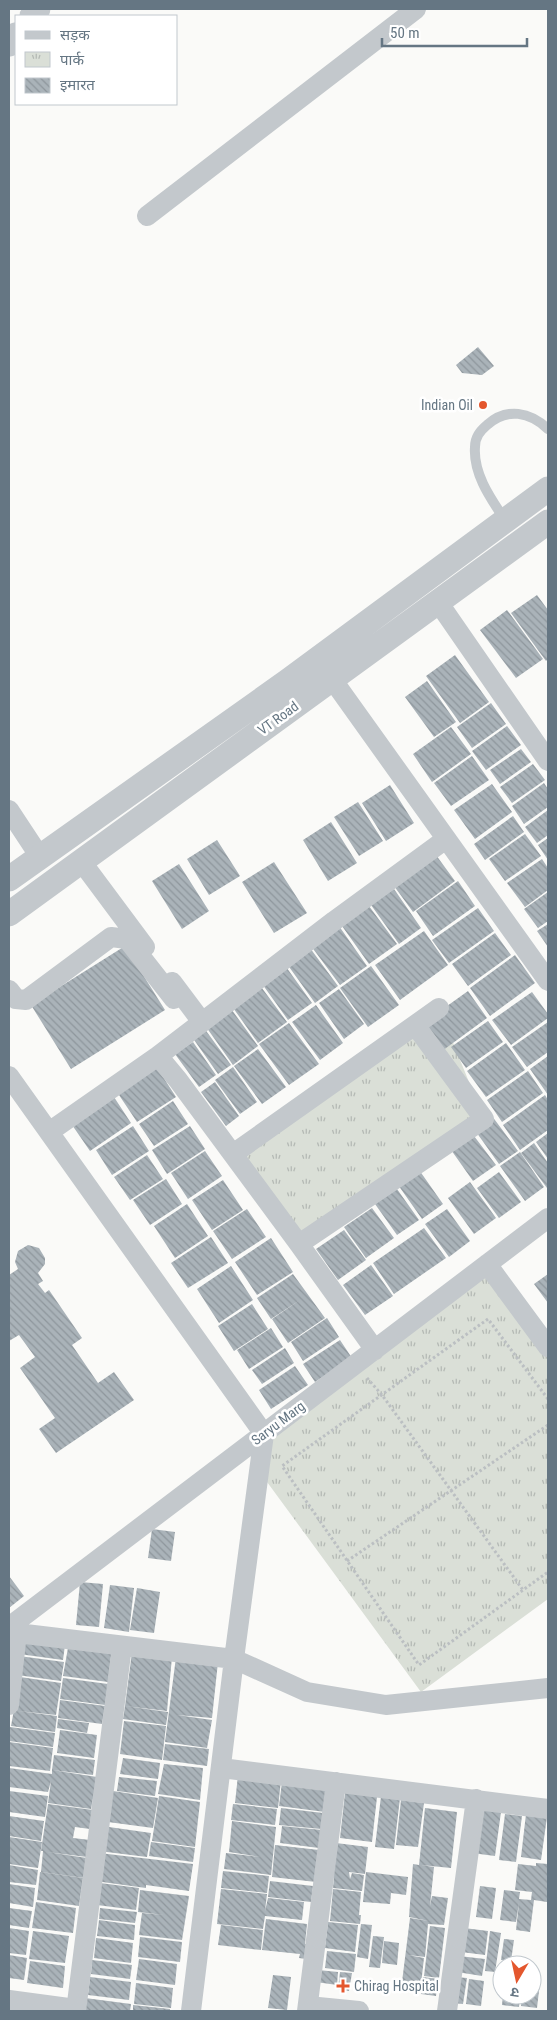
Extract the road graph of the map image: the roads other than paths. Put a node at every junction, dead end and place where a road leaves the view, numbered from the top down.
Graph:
1 (416, 9) edge
2 (147, 216) dead end
3 (548, 429) edge
4 (545, 498) edge
5 (505, 521) junction
6 (548, 522) edge
7 (438, 602) junction
8 (332, 679) junction
9 (548, 761) edge
10 (9, 810) edge
11 (446, 839) junction
12 (40, 857) junction
13 (81, 861) junction
14 (9, 879) edge
15 (9, 914) edge
16 (548, 981) edge
17 (9, 990) edge
18 (174, 999) dead end
19 (439, 1008) dead end
20 (202, 1022) junction
21 (415, 1025) junction
22 (158, 1056) junction
23 (9, 1076) edge
24 (49, 1132) junction
25 (233, 1154) junction
26 (548, 1218) edge
27 (300, 1244) junction
28 (487, 1264) junction
29 (548, 1347) edge
30 (375, 1350) junction
31 (264, 1434) junction
32 (11, 1630) edge
33 (122, 1646) junction
34 (234, 1659) junction
35 (548, 1688) edge
36 (9, 1705) edge
37 (221, 1768) junction
38 (336, 1782) junction
39 (476, 1799) junction
40 (548, 1809) edge
41 (9, 2000) edge
42 (308, 2008) edge
43 (76, 2010) edge
44 (191, 2011) edge
45 (359, 2011) edge
46 (447, 2011) edge

1 - 2 street
3 - 5 lane
4 - 5 street, VT Road
5 - 12 street, VT Road
6 - 7 street, VT Road
7 - 8 street, VT Road
7 - 9 street
8 - 11 street
8 - 13 street, VT Road
10 - 12 street
11 - 16 street
11 - 20 street
12 - 14 street, VT Road
13 - 15 street, VT Road
13 - 20 street
17 - 18 street
19 - 21 street
20 - 22 street
21 - 25 street
21 - 27 street
22 - 24 street
22 - 25 street
23 - 24 street
24 - 31 street
25 - 27 street
26 - 28 street, Saryu Marg
27 - 30 street
28 - 29 street
28 - 30 street, Saryu Marg
30 - 31 street, Saryu Marg
31 - 32 street, Saryu Marg
31 - 34 street
32 - 33 street
32 - 36 street
33 - 34 street
33 - 43 street
34 - 35 street
34 - 37 street
37 - 38 street
37 - 44 street
38 - 39 street
38 - 42 street
39 - 40 street
39 - 46 street
41 - 43 street
42 - 45 street

